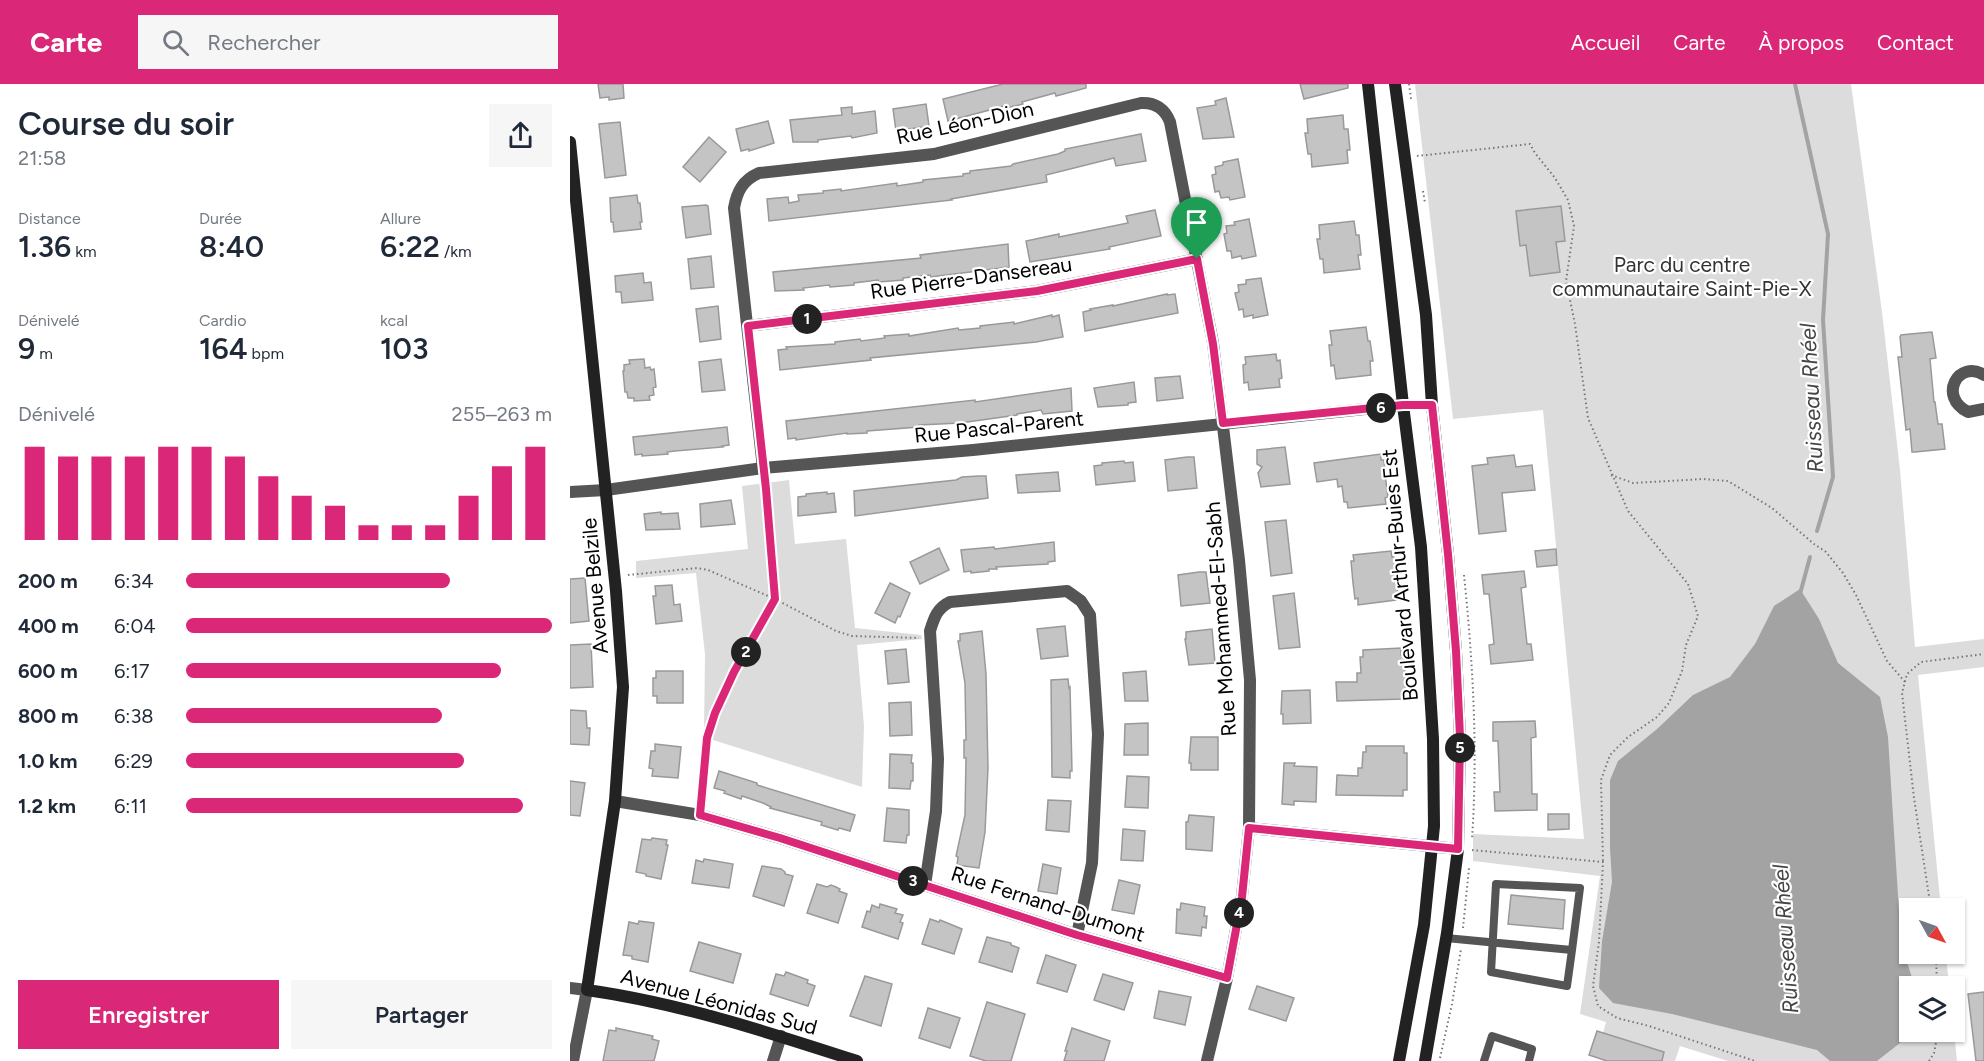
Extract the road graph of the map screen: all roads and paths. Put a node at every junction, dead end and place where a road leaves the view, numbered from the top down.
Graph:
1 (1368, 84) edge
2 (1395, 84) edge
3 (570, 142) edge
4 (1418, 156) dead end
5 (1197, 259) junction
6 (748, 326) junction
7 (1984, 375) edge
8 (1403, 405) junction
9 (1432, 405) junction
10 (1984, 409) edge
11 (1223, 423) junction
12 (763, 468) junction
13 (1611, 475) junction
14 (606, 490) junction
15 (570, 492) edge
16 (614, 576) junction
17 (775, 599) junction
18 (931, 638) junction
19 (1984, 654) edge
20 (1905, 682) junction
21 (615, 801) junction
22 (700, 815) junction
23 (1249, 828) junction
24 (1433, 845) junction
25 (1458, 849) junction
26 (1603, 862) junction
27 (926, 885) junction
28 (1929, 898) edge
29 (1077, 935) junction
30 (1446, 938) junction
31 (1492, 943) junction
32 (1572, 950) junction
33 (1227, 978) junction
34 (570, 988) edge
35 (586, 990) junction
36 (781, 1036) junction
37 (1936, 1042) edge
38 (573, 1061) edge
39 (773, 1061) edge
40 (857, 1061) edge
41 (1208, 1061) edge
42 (1399, 1061) edge
43 (1425, 1061) edge
44 (1484, 1061) edge
45 (1529, 1061) edge
46 (1755, 1061) edge
47 (1929, 1061) edge

1 - 8 street, Boulevard Arthur-Buies Est
2 - 9 street
3 - 14 street, Avenue Belzile
4 - 13 path
5 - 6 street, Rue Pierre-Dansereau
5 - 6 street, Rue Léon-Dion
5 - 11 street, Rue Léon-Dion
6 - 12 street, Rue Léon-Dion
7 - 10 street
8 - 9 street, Rue Pascal-Parent
8 - 11 street, Rue Pascal-Parent
8 - 24 street, Boulevard Arthur-Buies Est
9 - 25 street
11 - 12 street, Rue Pascal-Parent
11 - 23 street, Rue Mohammed-El-Sabh
12 - 14 street, Rue Pascal-Parent
12 - 17 path
13 - 20 path
13 - 26 path
14 - 15 street, Rue Pascal-Parent
14 - 16 street, Avenue Belzile
16 - 17 path
16 - 21 street, Avenue Belzile
17 - 18 path
17 - 22 path
18 - 27 street
18 - 29 street
19 - 20 path
20 - 28 path
21 - 22 street, Rue Fernand-Dumont
21 - 35 street, Avenue Belzile
22 - 27 street, Rue Fernand-Dumont
23 - 24 street
23 - 33 street, Rue Mohammed-El-Sabh
24 - 25 street
24 - 42 street, Boulevard Arthur-Buies Est
25 - 26 path
25 - 30 street
26 - 46 path
27 - 29 street, Rue Fernand-Dumont
29 - 33 street, Rue Fernand-Dumont
30 - 31 lane
30 - 43 street
31 - 32 lane
31 - 32 lane
31 - 32 lane
33 - 41 street, Rue Mohammed-El-Sabh
34 - 35 street, Avenue Léonidas Sud
35 - 36 street, Avenue Léonidas Sud
35 - 38 street
36 - 39 street
36 - 40 street, Avenue Léonidas Sud
37 - 47 path
44 - 45 lane

